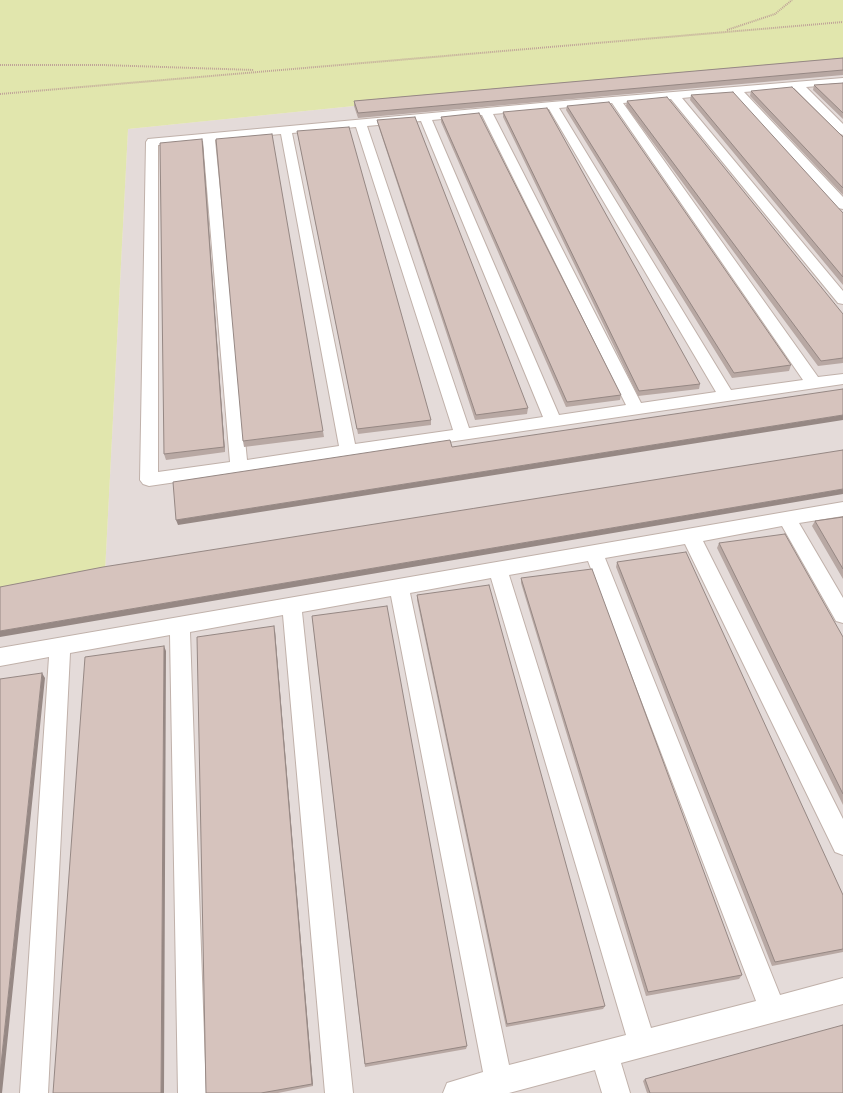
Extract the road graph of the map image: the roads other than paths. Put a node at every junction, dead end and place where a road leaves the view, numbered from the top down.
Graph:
1 (843, 81) edge
2 (797, 85) junction
3 (737, 90) junction
4 (675, 96) junction
5 (616, 101) junction
6 (552, 105) junction
7 (486, 112) junction
8 (426, 118) junction
9 (361, 124) junction
10 (286, 130) junction
11 (843, 131) edge
12 (209, 137) junction
13 (843, 205) edge
14 (843, 300) edge
15 (843, 379) edge
16 (814, 383) junction
17 (726, 396) junction
18 (636, 409) junction
19 (553, 421) junction
20 (463, 434) junction
21 (348, 451) junction
22 (239, 466) junction
23 (843, 509) edge
24 (787, 519) junction
25 (691, 536) junction
26 (594, 553) junction
27 (498, 570) junction
28 (399, 587) junction
29 (292, 606) junction
30 (843, 615) edge
31 (180, 625) junction
32 (60, 646) junction
33 (0, 657) edge
34 (843, 844) edge
35 (843, 991) edge
36 (772, 1009) junction
37 (642, 1044) junction
38 (604, 1054) junction
39 (499, 1082) junction
40 (34, 1093) edge
41 (192, 1093) edge
42 (340, 1093) edge
43 (457, 1093) edge
44 (616, 1093) edge

1 - 2 lane
2 - 3 lane
2 - 11 lane
3 - 4 lane
3 - 13 lane
4 - 5 lane
4 - 14 lane
5 - 6 lane
5 - 16 lane
6 - 7 lane
6 - 17 lane
7 - 8 lane
7 - 18 lane
8 - 9 lane
8 - 19 lane
9 - 10 lane
9 - 20 lane
10 - 12 lane
10 - 21 lane
12 - 22 lane
12 - 22 lane
15 - 16 lane
16 - 17 lane
17 - 18 lane
18 - 19 lane
19 - 20 lane
20 - 21 lane
21 - 22 lane
23 - 24 lane
24 - 25 lane
24 - 30 lane
25 - 26 lane
25 - 34 lane
26 - 27 lane
26 - 36 lane
27 - 28 lane
27 - 37 lane
28 - 29 lane
28 - 39 lane
29 - 31 lane
29 - 42 lane
31 - 32 lane
31 - 41 lane
32 - 33 lane
32 - 40 lane
35 - 36 lane
36 - 37 lane
37 - 38 lane
38 - 39 lane
38 - 44 lane
39 - 43 lane

